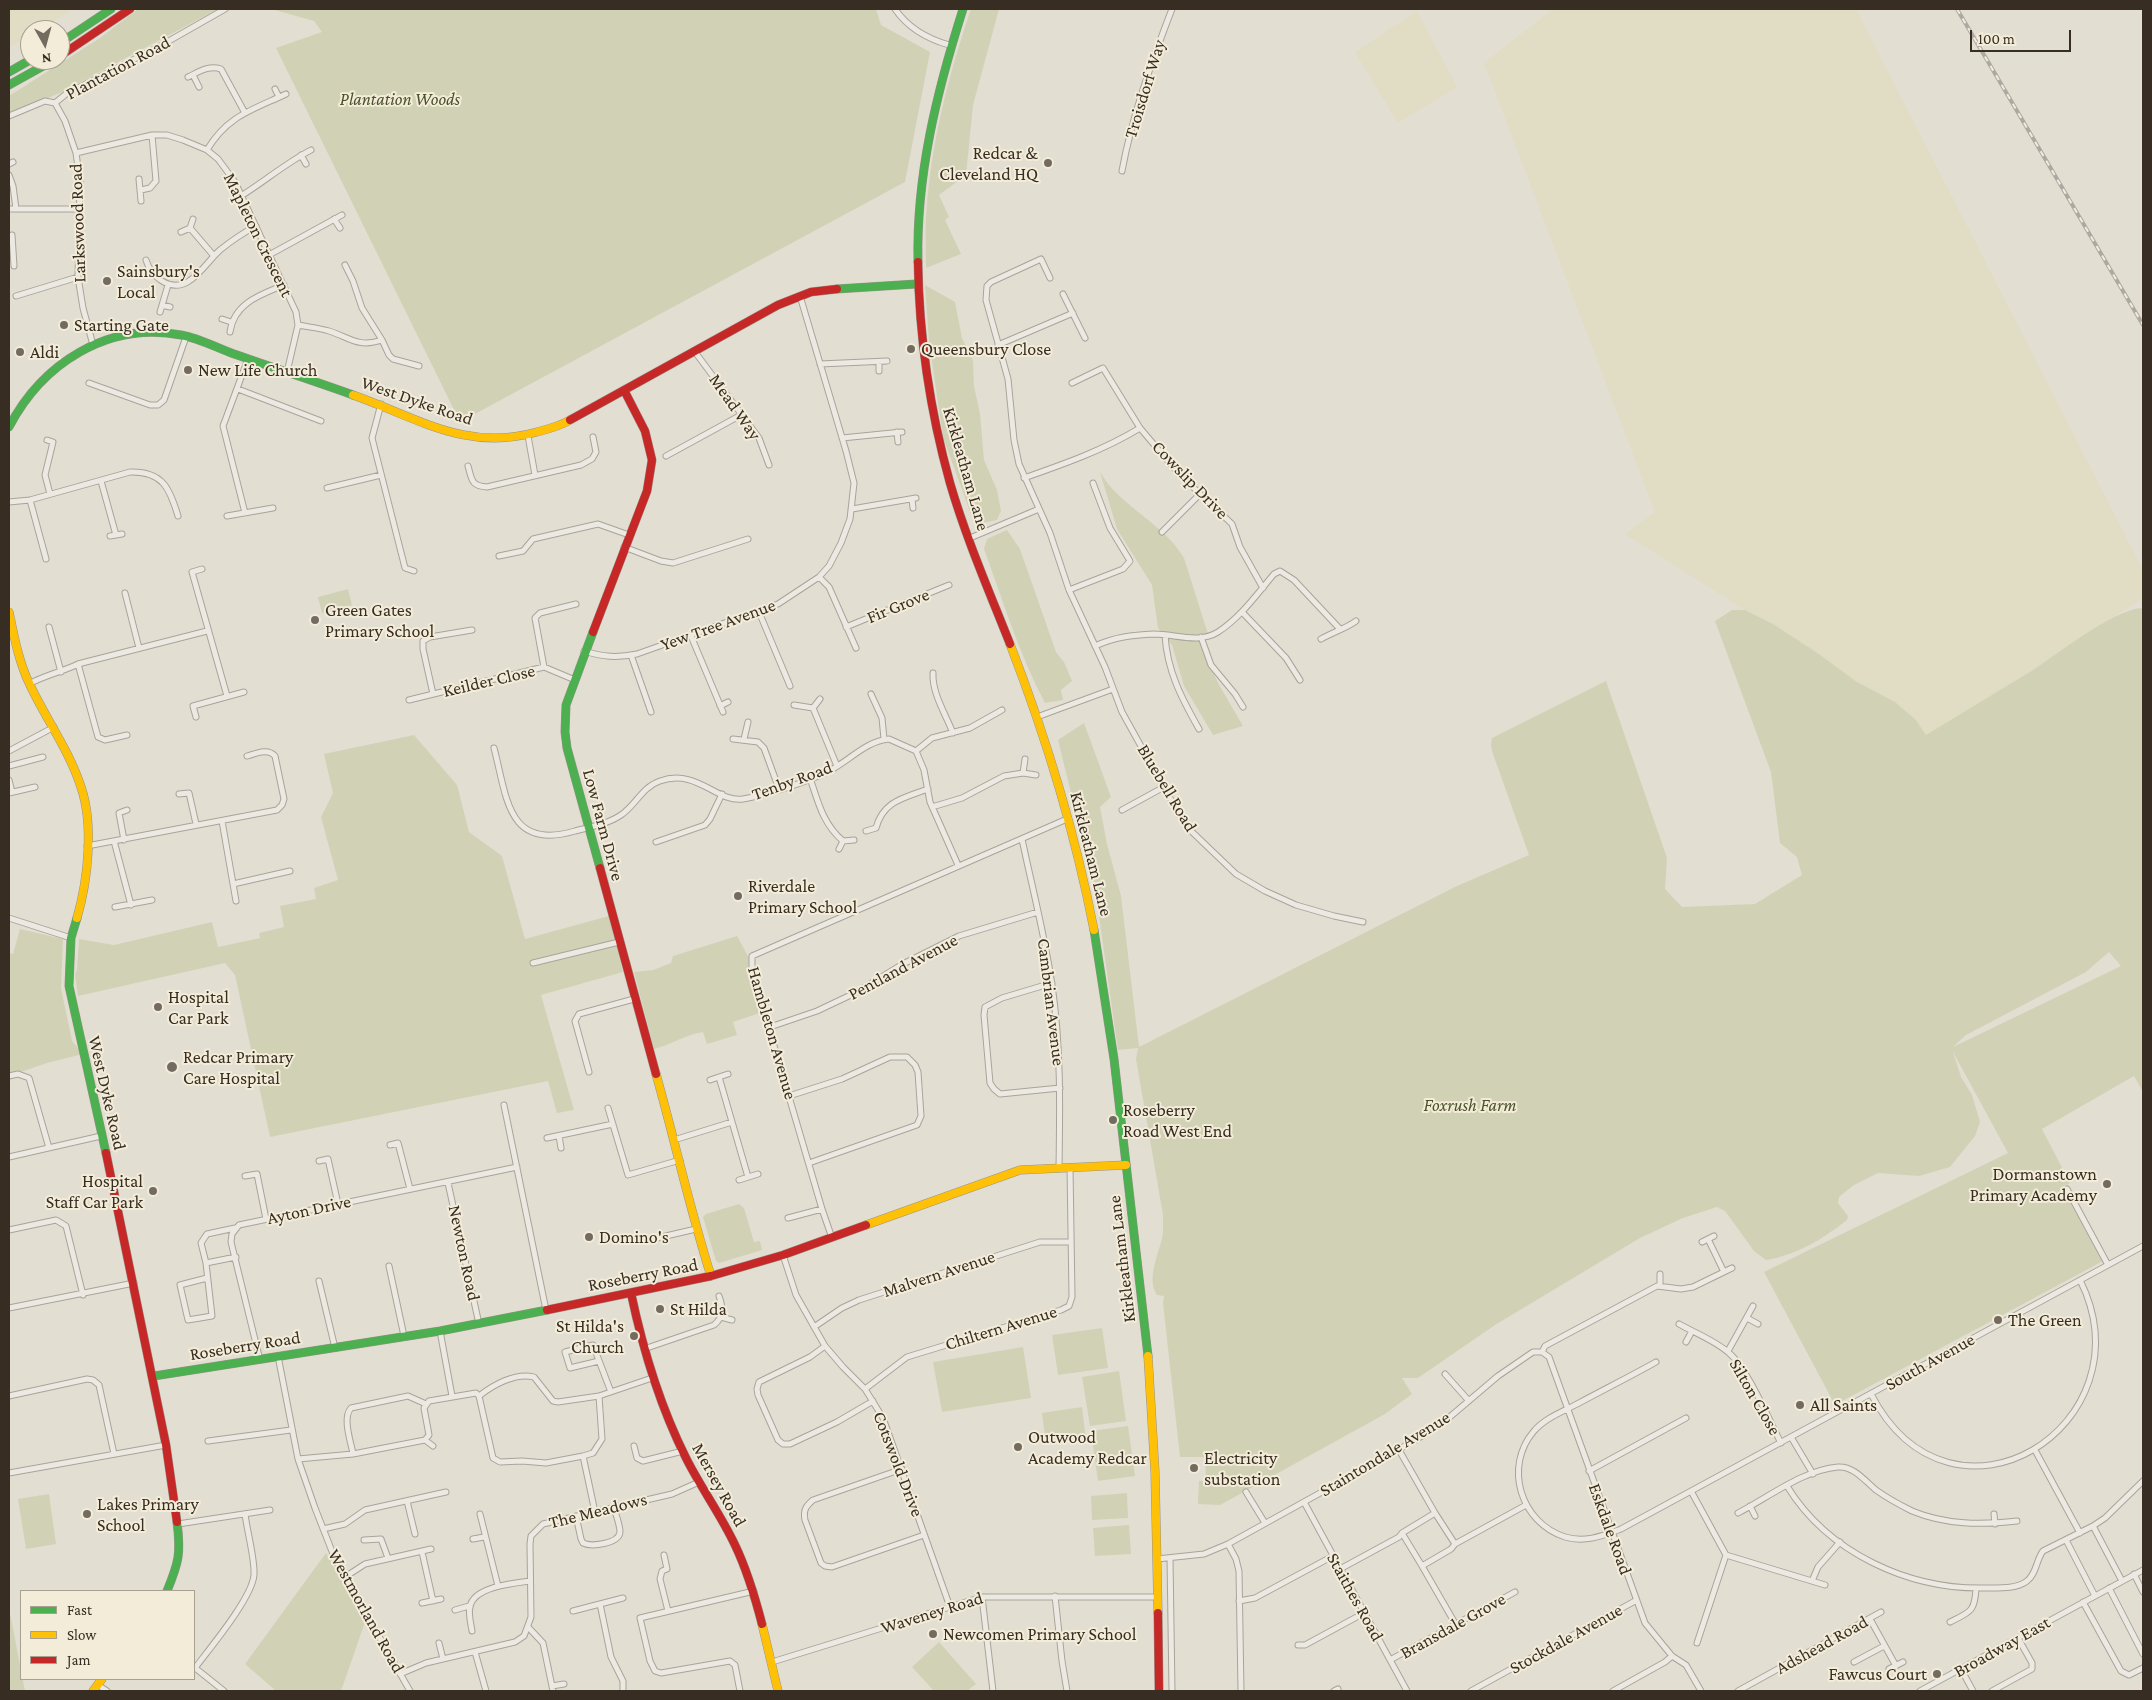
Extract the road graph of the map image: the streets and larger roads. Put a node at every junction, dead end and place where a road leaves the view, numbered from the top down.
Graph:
1 (111, 9) edge
2 (130, 9) edge
3 (225, 9) edge
4 (895, 9) edge
5 (962, 9) edge
6 (1172, 9) edge
7 (70, 36) edge
8 (950, 45) junction
9 (70, 49) edge
10 (20, 66) edge
11 (36, 70) edge
12 (9, 72) edge
13 (9, 85) edge
14 (199, 86) dead end
15 (275, 90) dead end
16 (286, 94) dead end
17 (279, 98) junction
18 (56, 104) junction
19 (245, 113) junction
20 (9, 116) edge
21 (152, 134) junction
22 (207, 150) junction
23 (311, 150) dead end
24 (76, 153) junction
25 (301, 155) junction
26 (306, 164) dead end
27 (1122, 172) dead end
28 (9, 175) edge
29 (139, 179) dead end
30 (141, 190) junction
31 (241, 196) junction
32 (142, 201) dead end
33 (9, 209) edge
34 (16, 209) junction
35 (80, 209) junction
36 (342, 215) dead end
37 (193, 219) dead end
38 (334, 219) junction
39 (256, 226) junction
40 (190, 228) junction
41 (340, 228) dead end
42 (181, 232) dead end
43 (12, 235) dead end
44 (269, 255) junction
45 (214, 256) junction
46 (11, 258) edge
47 (146, 260) dead end
48 (345, 265) dead end
49 (14, 266) dead end
50 (148, 268) junction
51 (144, 276) dead end
52 (78, 277) junction
53 (1050, 278) dead end
54 (916, 284) junction
55 (168, 285) junction
56 (284, 285) junction
57 (1063, 294) dead end
58 (16, 296) dead end
59 (800, 296) junction
60 (162, 306) junction
61 (170, 307) dead end
62 (160, 312) dead end
63 (1074, 313) junction
64 (222, 319) dead end
65 (231, 322) junction
66 (298, 325) junction
67 (230, 332) dead end
68 (186, 337) junction
69 (1085, 338) dead end
70 (382, 340) junction
71 (93, 345) junction
72 (998, 345) junction
73 (695, 352) junction
74 (248, 358) junction
75 (887, 361) dead end
76 (879, 362) junction
77 (820, 364) junction
78 (419, 366) dead end
79 (879, 371) dead end
80 (288, 372) junction
81 (1072, 382) dead end
82 (89, 383) dead end
83 (238, 389) junction
84 (624, 390) junction
85 (381, 404) junction
86 (742, 415) junction
87 (321, 421) dead end
88 (9, 427) edge
89 (1140, 428) junction
90 (528, 436) junction
91 (593, 437) dead end
92 (842, 438) junction
93 (47, 440) dead end
94 (898, 442) dead end
95 (666, 456) dead end
96 (769, 465) dead end
97 (468, 466) dead end
98 (381, 475) junction
99 (535, 475) junction
100 (1024, 478) junction
101 (101, 481) junction
102 (1093, 483) dead end
103 (327, 488) dead end
104 (50, 494) junction
105 (1199, 495) junction
106 (30, 500) junction
107 (9, 502) edge
108 (273, 508) dead end
109 (913, 508) dead end
110 (1039, 508) junction
111 (852, 509) junction
112 (245, 513) junction
113 (178, 516) dead end
114 (227, 516) dead end
115 (1162, 532) dead end
116 (122, 534) dead end
117 (629, 535) junction
118 (970, 538) junction
119 (748, 539) dead end
120 (624, 547) junction
121 (499, 556) dead end
122 (46, 559) dead end
123 (202, 569) dead end
124 (414, 571) dead end
125 (819, 577) junction
126 (949, 585) dead end
127 (1262, 588) junction
128 (1068, 590) junction
129 (125, 593) dead end
130 (576, 604) dead end
131 (9, 612) edge
132 (759, 612) junction
133 (1242, 612) junction
134 (1356, 621) dead end
135 (49, 627) dead end
136 (846, 627) junction
137 (1339, 628) junction
138 (472, 630) dead end
139 (207, 631) junction
140 (1165, 635) junction
141 (691, 636) junction
142 (1202, 637) junction
143 (1321, 639) dead end
144 (1095, 646) junction
145 (139, 648) junction
146 (856, 648) dead end
147 (584, 651) junction
148 (632, 655) junction
149 (78, 664) junction
150 (544, 668) junction
151 (60, 672) junction
152 (933, 673) dead end
153 (786, 678) junction
154 (575, 680) junction
155 (779, 680) dead end
156 (1300, 680) dead end
157 (29, 684) junction
158 (790, 686) dead end
159 (1113, 689) junction
160 (244, 692) dead end
161 (434, 694) junction
162 (871, 694) dead end
163 (227, 696) junction
164 (820, 699) dead end
165 (409, 700) dead end
166 (728, 702) dead end
167 (794, 705) dead end
168 (720, 706) junction
169 (1243, 707) dead end
170 (813, 708) junction
171 (1002, 710) dead end
172 (651, 712) dead end
173 (723, 712) dead end
174 (196, 717) dead end
175 (1037, 717) junction
176 (748, 722) dead end
177 (54, 727) junction
178 (1200, 730) dead end
179 (953, 732) junction
180 (127, 735) dead end
181 (733, 739) dead end
182 (744, 739) junction
183 (884, 739) junction
184 (494, 748) dead end
185 (9, 751) edge
186 (916, 751) junction
187 (247, 756) dead end
188 (43, 757) dead end
189 (1024, 758) dead end
190 (9, 766) edge
191 (837, 766) junction
192 (1023, 773) junction
193 (1036, 775) dead end
194 (810, 778) junction
195 (9, 780) edge
196 (1164, 786) junction
197 (35, 787) dead end
198 (779, 789) junction
199 (928, 789) junction
200 (10, 793) edge
201 (179, 794) dead end
202 (722, 794) junction
203 (932, 807) junction
204 (127, 810) dead end
205 (1122, 810) dead end
206 (1067, 818) junction
207 (222, 821) junction
208 (196, 824) junction
209 (588, 827) junction
210 (866, 831) dead end
211 (1022, 839) junction
212 (124, 840) junction
213 (854, 840) dead end
214 (843, 841) junction
215 (114, 842) junction
216 (656, 842) dead end
217 (87, 846) junction
218 (839, 849) dead end
219 (958, 865) junction
220 (290, 871) dead end
221 (233, 884) junction
222 (152, 900) dead end
223 (236, 901) dead end
224 (130, 905) junction
225 (115, 907) dead end
226 (1038, 912) junction
227 (9, 918) edge
228 (1363, 922) dead end
229 (71, 938) junction
230 (620, 942) junction
231 (533, 963) dead end
232 (1052, 983) junction
233 (634, 999) junction
234 (770, 1027) junction
235 (589, 1072) dead end
236 (728, 1074) dead end
237 (9, 1076) edge
238 (719, 1077) junction
239 (710, 1080) dead end
240 (1060, 1088) junction
241 (789, 1096) junction
242 (504, 1105) dead end
243 (608, 1108) dead end
244 (732, 1122) junction
245 (613, 1124) junction
246 (102, 1136) junction
247 (559, 1136) junction
248 (547, 1138) dead end
249 (674, 1140) junction
250 (390, 1145) dead end
251 (49, 1148) junction
252 (561, 1148) dead end
253 (9, 1157) edge
254 (680, 1160) junction
255 (319, 1161) dead end
256 (809, 1163) junction
257 (1126, 1165) junction
258 (1070, 1167) junction
259 (517, 1168) junction
260 (1060, 1168) junction
261 (758, 1174) dead end
262 (245, 1176) dead end
263 (748, 1177) junction
264 (739, 1180) dead end
265 (448, 1183) junction
266 (410, 1189) junction
267 (2067, 1189) dead end
268 (338, 1204) junction
269 (822, 1209) junction
270 (788, 1218) dead end
271 (266, 1219) junction
272 (236, 1228) junction
273 (696, 1229) junction
274 (9, 1230) edge
275 (1714, 1236) dead end
276 (832, 1238) junction
277 (653, 1239) dead end
278 (1708, 1239) junction
279 (1071, 1242) junction
280 (1702, 1242) dead end
281 (2143, 1246) edge
282 (783, 1255) junction
283 (236, 1257) junction
284 (206, 1263) junction
285 (2108, 1265) junction
286 (389, 1266) dead end
287 (1732, 1268) dead end
288 (1724, 1272) junction
289 (1660, 1274) dead end
290 (711, 1276) junction
291 (207, 1278) junction
292 (2080, 1280) junction
293 (319, 1281) dead end
294 (134, 1283) junction
295 (1660, 1285) junction
296 (632, 1293) junction
297 (83, 1295) junction
298 (719, 1296) dead end
299 (1753, 1306) dead end
300 (9, 1308) edge
301 (546, 1310) junction
302 (721, 1317) junction
303 (1747, 1318) junction
304 (732, 1320) dead end
305 (479, 1324) junction
306 (1679, 1324) dead end
307 (1758, 1324) dead end
308 (814, 1327) junction
309 (440, 1331) junction
310 (1692, 1331) junction
311 (404, 1336) junction
312 (1686, 1342) dead end
313 (825, 1346) junction
314 (335, 1348) junction
315 (2100, 1348) dead end
316 (644, 1349) junction
317 (1728, 1351) junction
318 (1542, 1352) junction
319 (278, 1356) junction
320 (260, 1360) junction
321 (599, 1361) junction
322 (1656, 1362) dead end
323 (1445, 1374) dead end
324 (2097, 1374) dead end
325 (154, 1376) junction
326 (652, 1378) junction
327 (865, 1389) junction
328 (611, 1392) junction
329 (1871, 1394) junction
330 (2090, 1394) dead end
331 (9, 1396) edge
332 (452, 1396) junction
333 (479, 1396) junction
334 (599, 1396) junction
335 (873, 1400) junction
336 (1469, 1401) junction
337 (426, 1404) junction
338 (1567, 1409) junction
339 (2078, 1413) dead end
340 (1686, 1418) dead end
341 (291, 1430) junction
342 (1791, 1437) junction
343 (425, 1440) junction
344 (208, 1441) dead end
345 (1781, 1443) junction
346 (166, 1445) junction
347 (433, 1446) dead end
348 (634, 1446) dead end
349 (1399, 1450) junction
350 (683, 1451) junction
351 (2036, 1452) junction
352 (114, 1454) junction
353 (353, 1454) junction
354 (583, 1456) junction
355 (298, 1459) junction
356 (902, 1469) junction
357 (1589, 1471) junction
358 (9, 1473) edge
359 (1813, 1474) junction
360 (2143, 1481) edge
361 (699, 1482) junction
362 (1787, 1486) junction
363 (1691, 1491) junction
364 (446, 1492) dead end
365 (1246, 1492) dead end
366 (407, 1502) junction
367 (1304, 1502) junction
368 (1526, 1505) junction
369 (1750, 1506) junction
370 (614, 1508) junction
371 (270, 1510) dead end
372 (595, 1512) junction
373 (1435, 1513) junction
374 (1738, 1513) dead end
375 (245, 1514) junction
376 (480, 1514) dead end
377 (1994, 1514) dead end
378 (576, 1516) junction
379 (1755, 1516) dead end
380 (2017, 1521) dead end
381 (1265, 1523) junction
382 (178, 1524) junction
383 (1995, 1524) junction
384 (2093, 1526) junction
385 (324, 1529) junction
386 (1402, 1533) junction
387 (1611, 1533) junction
388 (2080, 1533) junction
389 (415, 1534) dead end
390 (924, 1535) junction
391 (484, 1537) junction
392 (473, 1539) dead end
393 (364, 1540) dead end
394 (2066, 1540) junction
395 (1840, 1542) junction
396 (1228, 1544) junction
397 (1455, 1544) junction
398 (431, 1549) dead end
399 (422, 1552) junction
400 (664, 1555) dead end
401 (1726, 1555) junction
402 (1333, 1556) junction
403 (388, 1558) junction
404 (1170, 1558) junction
405 (1157, 1559) junction
406 (1422, 1566) junction
407 (1340, 1569) junction
408 (2143, 1570) edge
409 (2134, 1574) junction
410 (345, 1577) junction
411 (530, 1580) junction
412 (1812, 1581) junction
413 (2122, 1581) junction
414 (1825, 1585) dead end
415 (498, 1586) junction
416 (1976, 1588) junction
417 (2109, 1588) junction
418 (167, 1590) edge
419 (755, 1591) junction
420 (1515, 1592) dead end
421 (2143, 1592) edge
422 (1055, 1596) junction
423 (2095, 1596) junction
424 (982, 1597) junction
425 (1157, 1597) junction
426 (623, 1598) dead end
427 (442, 1599) dead end
428 (433, 1601) junction
429 (1239, 1601) junction
430 (1635, 1601) junction
431 (2083, 1602) junction
432 (422, 1603) dead end
433 (600, 1604) junction
434 (470, 1606) junction
435 (950, 1607) junction
436 (455, 1610) dead end
437 (574, 1611) dead end
438 (668, 1611) junction
439 (1881, 1612) dead end
440 (1364, 1614) junction
441 (1870, 1618) junction
442 (1950, 1622) dead end
443 (1456, 1624) junction
444 (528, 1627) junction
445 (472, 1632) dead end
446 (2018, 1638) junction
447 (438, 1643) dead end
448 (1697, 1643) dead end
449 (1298, 1645) dead end
450 (1884, 1646) junction
451 (475, 1652) junction
452 (2143, 1654) edge
453 (1672, 1656) junction
454 (443, 1659) junction
455 (1390, 1660) junction
456 (772, 1662) junction
457 (1854, 1662) dead end
458 (1903, 1662) dead end
459 (1896, 1666) junction
460 (195, 1667) edge
461 (2143, 1668) edge
462 (195, 1669) edge
463 (1889, 1669) dead end
464 (1961, 1669) junction
465 (400, 1674) junction
466 (564, 1684) dead end
467 (98, 1685) edge
468 (553, 1689) edge
469 (107, 1691) edge
470 (224, 1691) edge
471 (410, 1691) edge
472 (486, 1691) edge
473 (623, 1691) edge
474 (740, 1691) edge
475 (778, 1691) edge
476 (993, 1691) edge
477 (1068, 1691) edge
478 (1159, 1691) edge
479 (1172, 1691) edge
480 (1241, 1691) edge
481 (1407, 1691) edge
482 (1471, 1691) edge
483 (1613, 1691) edge
484 (1701, 1691) edge
485 (1738, 1691) edge
486 (1920, 1691) edge
487 (1973, 1691) edge
488 (1992, 1691) edge

1 - 7 street
2 - 9 street
3 - 18 street, Plantation Road
4 - 8 street
5 - 8 street, Kirkleatham Lane
6 - 27 street, Troisdorf Way
8 - 54 street, Kirkleatham Lane
10 - 12 street
11 - 13 street
14 - 19 street
15 - 17 street
16 - 17 street
17 - 19 street
18 - 20 street, Plantation Road
18 - 24 street, Larkswood Road
19 - 22 street
21 - 22 street, Mapleton Crescent
21 - 24 street, Mapleton Crescent
21 - 30 street
22 - 31 street, Mapleton Crescent
23 - 25 street
24 - 35 street, Larkswood Road
25 - 26 street
25 - 31 street
28 - 34 street
29 - 30 street
30 - 32 street
31 - 39 street, Mapleton Crescent
33 - 34 street
34 - 35 street
35 - 52 street, Larkswood Road
36 - 38 street
37 - 40 street
38 - 41 street
38 - 44 street
39 - 44 street, Mapleton Crescent
39 - 45 street
40 - 42 street
40 - 45 street
43 - 46 street
44 - 56 street, Mapleton Crescent
45 - 55 street
46 - 49 street
47 - 50 street
48 - 70 street
50 - 51 street
50 - 55 street
52 - 58 street
52 - 71 street, Larkswood Road
53 - 72 street
54 - 59 street, West Dyke Road
54 - 118 street, Kirkleatham Lane
55 - 60 street
56 - 65 street
56 - 66 street, Mapleton Crescent
57 - 63 street
59 - 73 street, West Dyke Road
59 - 77 street, Yew Tree Avenue
60 - 61 street
60 - 62 street
63 - 69 street
63 - 72 street
64 - 65 street
65 - 67 street
66 - 70 street
66 - 80 street, Mapleton Crescent
68 - 71 street, West Dyke Road
68 - 74 street, West Dyke Road
68 - 82 street
70 - 78 street
71 - 88 street, West Dyke Road
72 - 100 street
73 - 84 street, West Dyke Road
73 - 86 street, Mead Way
74 - 80 street, West Dyke Road
74 - 83 street
75 - 76 street
76 - 77 street
76 - 79 street
77 - 92 street, Yew Tree Avenue
80 - 85 street, West Dyke Road
81 - 89 street, Cowslip Drive
83 - 87 street
83 - 112 street
84 - 90 street, West Dyke Road
84 - 117 street, Low Farm Drive
85 - 90 street, West Dyke Road
85 - 98 street
86 - 95 street
86 - 96 street, Mead Way
89 - 100 street
89 - 105 street, Cowslip Drive
90 - 99 street
91 - 99 street
92 - 94 street
92 - 111 street, Yew Tree Avenue
93 - 104 street
97 - 99 street
98 - 103 street
98 - 124 street
100 - 110 street
101 - 104 street
101 - 113 street
101 - 116 street
102 - 128 street
104 - 106 street
105 - 115 street
105 - 127 street, Cowslip Drive
106 - 107 street
106 - 122 street
108 - 112 street
109 - 111 street
110 - 118 street
110 - 128 street
111 - 125 street, Yew Tree Avenue
112 - 114 street
117 - 120 street, Low Farm Drive
117 - 121 street
118 - 175 street, Kirkleatham Lane
119 - 120 street
120 - 147 street, Low Farm Drive
123 - 139 street
125 - 132 street, Yew Tree Avenue
125 - 136 street
126 - 136 street, Fir Grove
127 - 133 street
127 - 137 street
128 - 144 street
129 - 145 street
130 - 150 street, Keilder Close
131 - 157 street, West Dyke Road
132 - 141 street, Yew Tree Avenue
132 - 153 street
133 - 142 street
133 - 156 street
134 - 137 street
135 - 151 street
136 - 146 street
137 - 143 street
138 - 161 street, Keilder Close
139 - 145 street
139 - 163 street
140 - 142 street
140 - 144 street
140 - 178 street
141 - 148 street, Yew Tree Avenue
141 - 168 street
142 - 169 street
144 - 159 street, Bluebell Road
145 - 149 street
147 - 148 street, Yew Tree Avenue
147 - 154 street, Low Farm Drive
148 - 172 street
149 - 151 street
149 - 180 street
150 - 154 street, Keilder Close
150 - 161 street, Keilder Close
151 - 157 street
152 - 179 street
153 - 155 street
153 - 158 street
154 - 209 street, Low Farm Drive
157 - 177 street, West Dyke Road
159 - 175 street
159 - 196 street, Bluebell Road
160 - 163 street
161 - 165 street, Keilder Close
162 - 183 street
163 - 174 street
164 - 170 street
166 - 168 street
167 - 170 street
168 - 173 street
170 - 191 street
171 - 179 street
175 - 206 street, Kirkleatham Lane
176 - 182 street
177 - 185 street
177 - 217 street, West Dyke Road
179 - 186 street
181 - 182 street
182 - 198 street
183 - 186 street
183 - 191 street, Tenby Road
184 - 209 street, Tenby Road
186 - 199 street
187 - 207 street
188 - 190 street
189 - 192 street
191 - 194 street, Tenby Road
192 - 193 street
192 - 203 street
194 - 198 street, Tenby Road
194 - 214 street
195 - 200 street
196 - 205 street
196 - 228 street, Bluebell Road
197 - 200 street
198 - 202 street, Tenby Road
199 - 203 street
199 - 210 street
201 - 208 street
202 - 209 street, Tenby Road
202 - 216 street
203 - 219 street
204 - 212 street
206 - 211 street, Hambleton Avenue
206 - 257 street, Kirkleatham Lane
207 - 208 street
207 - 221 street
208 - 212 street
209 - 230 street, Low Farm Drive
211 - 219 street, Hambleton Avenue
211 - 226 street, Cambrian Avenue
212 - 215 street
213 - 214 street
214 - 218 street
215 - 217 street
215 - 224 street
217 - 229 street, West Dyke Road
219 - 234 street, Hambleton Avenue
220 - 221 street
221 - 223 street
222 - 224 street
224 - 225 street
226 - 232 street, Cambrian Avenue
226 - 234 street, Pentland Avenue
227 - 229 street
229 - 246 street, West Dyke Road
230 - 231 street
230 - 233 street, Low Farm Drive
232 - 240 street, Cambrian Avenue
232 - 240 street
233 - 235 street
233 - 249 street, Low Farm Drive
234 - 241 street, Hambleton Avenue
236 - 238 street
237 - 251 street
238 - 239 street
238 - 244 street
240 - 260 street, Cambrian Avenue
241 - 256 street, Hambleton Avenue
241 - 256 street
242 - 259 street
243 - 245 street
244 - 249 street
244 - 263 street
245 - 247 street
245 - 254 street
246 - 251 street
246 - 294 street, West Dyke Road
247 - 248 street
247 - 252 street
249 - 254 street, Low Farm Drive
250 - 266 street
251 - 253 street
254 - 273 street, Low Farm Drive
255 - 268 street
256 - 269 street, Hambleton Avenue
257 - 258 street, Roseberry Road
257 - 405 street, Kirkleatham Lane
258 - 260 street, Roseberry Road
258 - 279 street, Chiltern Avenue
259 - 265 street, Ayton Drive
259 - 301 street
260 - 276 street, Roseberry Road
261 - 263 street
262 - 271 street
263 - 264 street
265 - 266 street, Ayton Drive
265 - 305 street, Newton Road
266 - 268 street, Ayton Drive
267 - 285 street
268 - 271 street, Ayton Drive
269 - 270 street
269 - 276 street, Hambleton Avenue
271 - 272 street, Ayton Drive
272 - 283 street
272 - 284 street, Ayton Drive
273 - 277 street
273 - 290 street, Low Farm Drive
274 - 297 street
275 - 278 street
276 - 282 street, Roseberry Road
278 - 280 street
278 - 288 street
279 - 308 street, Malvern Avenue
279 - 327 street, Chiltern Avenue
281 - 285 street, South Avenue
282 - 290 street, Roseberry Road
282 - 308 street, Cotswold Drive
283 - 284 street
283 - 320 street
284 - 291 street
285 - 292 street, South Avenue
286 - 311 street
287 - 288 street
288 - 295 street
289 - 295 street
290 - 296 street, Roseberry Road
291 - 291 street
292 - 315 street
292 - 329 street, South Avenue
293 - 314 street
294 - 297 street
294 - 325 street, West Dyke Road
295 - 318 street, Staintondale Avenue
296 - 301 street, Roseberry Road
296 - 316 street, Mersey Road
297 - 300 street
298 - 302 street
299 - 303 street, Silton Close
301 - 305 street, Roseberry Road
302 - 304 street
302 - 316 street
303 - 307 street
303 - 317 street, Silton Close
305 - 309 street, Roseberry Road
306 - 310 street, Silton Close
308 - 313 street, Cotswold Drive
309 - 311 street, Roseberry Road
309 - 332 street
310 - 312 street
310 - 317 street, Silton Close
311 - 314 street, Roseberry Road
313 - 327 street, Cotswold Drive
313 - 335 street
314 - 319 street, Roseberry Road
316 - 326 street, Mersey Road
317 - 345 street, Silton Close
318 - 336 street, Staintondale Avenue
318 - 338 street, Eskdale Road
319 - 320 street, Roseberry Road
319 - 341 street, Westmorland Road
320 - 325 street, Roseberry Road
321 - 321 street
321 - 328 street
322 - 338 street
323 - 336 street
324 - 330 street
325 - 346 street, West Dyke Road
326 - 328 street
326 - 350 street, Mersey Road
327 - 335 street, Cotswold Drive
328 - 334 street
329 - 342 street, South Avenue
329 - 351 street
331 - 352 street
332 - 333 street
332 - 337 street
333 - 334 street
333 - 354 street
334 - 354 street
335 - 356 street, Cotswold Drive
336 - 349 street, Staintondale Avenue
337 - 343 street
337 - 353 street
338 - 357 street, Eskdale Road
338 - 368 street
339 - 351 street
340 - 357 street
341 - 344 street
341 - 355 street, Westmorland Road
342 - 345 street, South Avenue
342 - 359 street
343 - 347 street
343 - 353 street
345 - 363 street, South Avenue
346 - 352 street
346 - 382 street, West Dyke Road
348 - 350 street
349 - 367 street, Staintondale Avenue
349 - 373 street
350 - 361 street, Mersey Road
351 - 388 street
352 - 358 street
353 - 355 street
354 - 372 street
355 - 385 street, Westmorland Road
356 - 390 street, Cotswold Drive
356 - 390 street
357 - 387 street, Eskdale Road
359 - 362 street
359 - 383 street
360 - 384 street
361 - 370 street, The Meadows
361 - 419 street, Mersey Road
362 - 369 street
362 - 395 street
363 - 387 street, South Avenue
363 - 401 street
364 - 366 street
365 - 381 street
366 - 385 street
366 - 389 street
367 - 381 street, Staintondale Avenue
367 - 402 street, Staithes Road
368 - 387 street, South Avenue
368 - 397 street
369 - 374 street
369 - 379 street
370 - 372 street, The Meadows
370 - 378 street
371 - 375 street
372 - 378 street, The Meadows
373 - 386 street
373 - 397 street
375 - 382 street
375 - 460 street
376 - 391 street
377 - 383 street
378 - 411 street, The Meadows
380 - 383 street
381 - 396 street, Staintondale Avenue
382 - 418 street, West Dyke Road
384 - 388 street
384 - 413 street
385 - 410 street, Westmorland Road
386 - 406 street
386 - 407 street
387 - 430 street, Eskdale Road
388 - 394 street
390 - 435 street, Cotswold Drive
391 - 392 street
391 - 415 street
393 - 403 street
394 - 416 street
394 - 423 street
395 - 412 street
395 - 416 street
396 - 404 street, Staintondale Avenue
396 - 429 street
397 - 406 street
398 - 399 street
399 - 403 street
399 - 428 street
400 - 438 street
401 - 412 street
401 - 448 street
402 - 407 street, Staithes Road
402 - 429 street
403 - 410 street
404 - 405 street, Staintondale Avenue
404 - 479 street
405 - 425 street, Kirkleatham Lane
406 - 443 street
407 - 440 street, Staithes Road
408 - 409 street, Broadway East
409 - 413 street, Broadway East
409 - 421 street
410 - 465 street, Westmorland Road
411 - 415 street
411 - 444 street, The Meadows
412 - 414 street
413 - 417 street, Broadway East
415 - 434 street
416 - 442 street
417 - 423 street, Broadway East
417 - 452 street
419 - 438 street
419 - 456 street, Mersey Road
420 - 443 street, Bransdale Grove
422 - 424 street, Waveney Road
422 - 425 street, Waveney Road
422 - 477 street
423 - 431 street, Broadway East
424 - 435 street, Waveney Road
424 - 476 street
425 - 478 street, Kirkleatham Lane
426 - 433 street
427 - 428 street
428 - 432 street
429 - 480 street
430 - 453 street, Eskdale Road
430 - 482 street, Stockdale Avenue
431 - 446 street, Broadway East
431 - 461 street
433 - 437 street
433 - 473 street
434 - 436 street
434 - 445 street
435 - 456 street, Waveney Road
438 - 474 street
439 - 441 street, Adshead Road
440 - 449 street
440 - 455 street, Staithes Road
441 - 450 street
441 - 485 street, Adshead Road
443 - 455 street, Bransdale Grove
444 - 451 street
444 - 468 street
446 - 464 street, Broadway East
446 - 488 street
447 - 454 street
450 - 457 street
450 - 459 street
451 - 454 street
451 - 472 street
453 - 483 street
453 - 484 street, Eskdale Road
454 - 465 street
455 - 481 street, Staithes Road
456 - 475 street, Mersey Road
458 - 459 street
459 - 463 street
462 - 470 street
464 - 486 street, Broadway East
464 - 487 street
465 - 471 street, Westmorland Road
466 - 468 street
467 - 469 street

